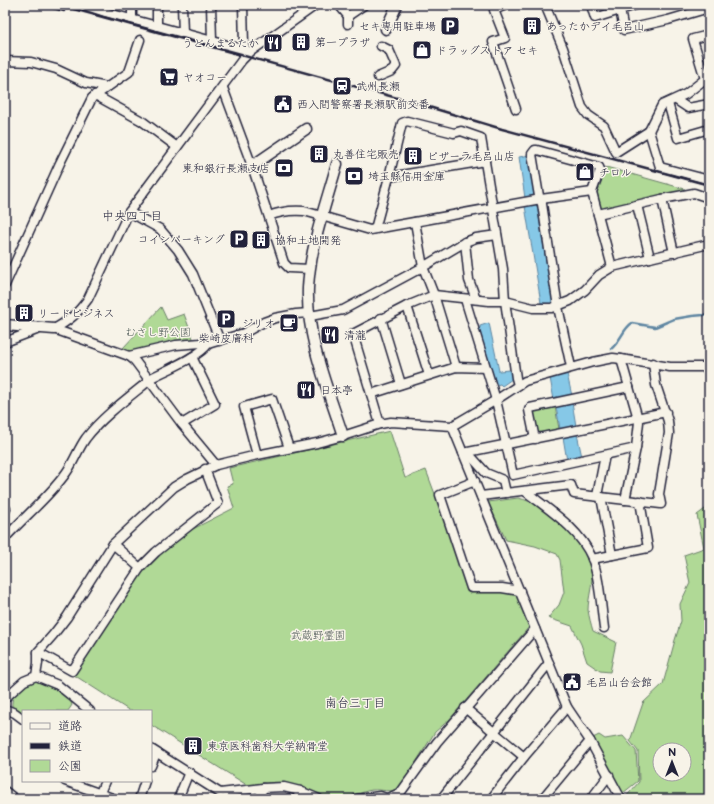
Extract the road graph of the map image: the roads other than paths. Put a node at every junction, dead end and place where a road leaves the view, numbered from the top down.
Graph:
1 (84, 5) edge
2 (132, 5) edge
3 (157, 5) edge
4 (182, 5) edge
5 (211, 5) edge
6 (243, 5) edge
7 (316, 5) edge
8 (340, 5) edge
9 (364, 5) edge
10 (397, 5) edge
11 (503, 5) edge
12 (545, 5) edge
13 (591, 5) edge
14 (636, 5) edge
15 (619, 7) edge
16 (709, 7) edge
17 (105, 9) edge
18 (132, 19) junction
19 (157, 26) junction
20 (386, 29) dead end
21 (183, 33) junction
22 (709, 35) edge
23 (140, 40) dead end
24 (212, 41) junction
25 (381, 46) dead end
26 (248, 51) junction
27 (5, 61) edge
28 (378, 77) dead end
29 (707, 78) edge
30 (107, 87) junction
31 (223, 88) junction
32 (95, 95) junction
33 (676, 100) junction
34 (668, 103) junction
35 (709, 104) edge
36 (516, 109) dead end
37 (306, 129) dead end
38 (709, 129) edge
39 (648, 131) junction
40 (177, 147) junction
41 (485, 161) junction
42 (337, 164) dead end
43 (252, 166) junction
44 (389, 177) junction
45 (709, 180) edge
46 (592, 192) junction
47 (709, 198) edge
48 (540, 199) junction
49 (662, 199) junction
50 (638, 205) junction
51 (492, 208) junction
52 (129, 212) junction
53 (598, 214) junction
54 (269, 216) junction
55 (322, 217) junction
56 (415, 222) junction
57 (375, 229) junction
58 (497, 234) junction
59 (465, 242) junction
60 (709, 244) edge
61 (674, 253) junction
62 (650, 258) junction
63 (423, 267) junction
64 (612, 267) junction
65 (310, 269) junction
66 (5, 285) edge
67 (434, 295) junction
68 (465, 299) junction
69 (476, 300) junction
70 (504, 301) junction
71 (407, 306) junction
72 (558, 307) junction
73 (310, 314) junction
74 (381, 318) junction
75 (5, 325) edge
76 (40, 328) junction
77 (54, 329) junction
78 (220, 341) junction
79 (5, 342) edge
80 (208, 344) junction
81 (129, 356) junction
82 (192, 357) junction
83 (621, 358) junction
84 (653, 363) junction
85 (456, 367) junction
86 (571, 367) junction
87 (709, 367) edge
88 (486, 368) junction
89 (429, 375) junction
90 (149, 380) junction
91 (401, 384) junction
92 (518, 385) junction
93 (628, 387) junction
94 (371, 394) junction
95 (496, 400) junction
96 (666, 412) junction
97 (638, 418) junction
98 (182, 424) junction
99 (380, 424) junction
100 (452, 426) junction
101 (343, 436) junction
102 (535, 439) junction
103 (506, 444) junction
104 (289, 448) junction
105 (636, 448) junction
106 (465, 452) junction
107 (257, 455) junction
108 (605, 455) junction
109 (216, 465) junction
110 (205, 469) junction
111 (475, 481) junction
112 (525, 491) junction
113 (506, 493) junction
114 (481, 496) junction
115 (599, 496) junction
116 (625, 500) junction
117 (640, 502) junction
118 (5, 538) edge
119 (113, 544) junction
120 (612, 555) junction
121 (592, 559) junction
122 (140, 568) junction
123 (520, 591) junction
124 (604, 628) dead end
125 (535, 629) junction
126 (38, 652) junction
127 (549, 664) junction
128 (36, 676) junction
129 (5, 698) edge
130 (567, 707) junction
131 (465, 708) junction
132 (5, 709) edge
133 (89, 710) edge
134 (22, 718) edge
135 (495, 732) junction
136 (590, 741) junction
137 (153, 751) edge
138 (524, 757) junction
139 (189, 772) junction
140 (609, 775) junction
141 (68, 782) edge
142 (105, 782) edge
143 (145, 782) edge
144 (263, 788) junction
145 (5, 791) edge
146 (300, 791) junction
147 (100, 793) junction
148 (219, 796) edge
149 (620, 797) dead end
150 (390, 798) edge
151 (15, 799) edge
152 (115, 799) edge
153 (139, 799) edge
154 (178, 799) edge
155 (259, 799) edge
156 (297, 799) edge
157 (319, 799) edge
158 (357, 799) edge
159 (441, 799) edge
160 (491, 799) edge
161 (542, 799) edge
162 (591, 799) edge

1 - 17 street
2 - 18 street
3 - 19 street
4 - 21 street
5 - 24 street
6 - 26 street
7 - 26 street
8 - 9 street
10 - 20 street
11 - 36 street
12 - 39 street
13 - 15 street
14 - 15 street
15 - 16 street
17 - 18 street
18 - 19 street
19 - 21 street
21 - 24 street
22 - 29 street
23 - 30 street
24 - 26 street
25 - 28 street
26 - 31 street
27 - 30 street
29 - 33 street
30 - 32 street
31 - 40 street
31 - 43 street
32 - 40 street
32 - 66 street
33 - 34 street
33 - 35 street
34 - 38 street
34 - 39 street
37 - 43 street
39 - 45 street
40 - 52 street
41 - 44 street
41 - 44 street
41 - 51 street
42 - 55 street
43 - 54 street
44 - 57 street
46 - 48 street
46 - 48 street
46 - 53 street
47 - 49 street
48 - 51 street
48 - 72 street
49 - 50 street
49 - 61 street
50 - 53 street
50 - 62 street
51 - 56 street
51 - 58 street
52 - 77 street
52 - 78 street
53 - 64 street
54 - 55 street
54 - 65 street
55 - 57 street
55 - 65 street
56 - 57 street
56 - 63 street
58 - 59 street
58 - 70 street
59 - 63 street
59 - 69 street
60 - 61 street
61 - 62 street
62 - 64 street
63 - 67 street
63 - 73 street
64 - 72 street
65 - 73 street
67 - 68 street
67 - 71 street
67 - 85 street
68 - 69 street
68 - 88 street
69 - 70 street
70 - 72 street
70 - 92 street
71 - 74 street
71 - 89 street
72 - 86 street
73 - 78 street
73 - 101 street
74 - 91 street
74 - 94 street
75 - 76 street
76 - 77 street
76 - 79 street
77 - 81 street
78 - 80 street
80 - 81 street
80 - 82 street
81 - 90 street
82 - 90 street
82 - 98 street
83 - 84 street
83 - 86 street
83 - 93 street
84 - 87 street
84 - 96 street
85 - 88 street
85 - 89 street
86 - 92 street
88 - 95 street
89 - 91 street
90 - 98 street
90 - 118 street
91 - 94 street
92 - 95 street
93 - 97 street
93 - 102 street
94 - 99 street
95 - 100 street
95 - 103 street
96 - 97 street
96 - 117 street
97 - 102 street
97 - 105 street
98 - 109 street
99 - 100 street
99 - 101 street
100 - 106 street
101 - 104 street
102 - 103 street
103 - 106 street
103 - 108 street
104 - 107 street
104 - 107 street
105 - 108 street
105 - 116 street
106 - 111 street
106 - 113 street
107 - 109 street
108 - 115 street
109 - 110 street
110 - 119 street
110 - 122 street
111 - 114 street
111 - 123 street
112 - 113 street
112 - 115 street
112 - 121 street
113 - 114 street
114 - 123 street
115 - 116 street
115 - 120 street
116 - 117 street
117 - 120 street
119 - 122 street
119 - 126 street
120 - 121 street
121 - 124 street
122 - 126 street
123 - 125 street
125 - 127 street
125 - 131 street
126 - 128 street
127 - 130 street
127 - 135 street
128 - 129 street
128 - 133 street
130 - 136 street
130 - 138 street
131 - 135 street
131 - 150 street
132 - 134 street
135 - 138 street
135 - 159 street
136 - 140 street
136 - 161 street
137 - 139 street
138 - 160 street
139 - 148 street
139 - 154 street
140 - 149 street
140 - 162 street
141 - 147 street
142 - 147 street
143 - 153 street
144 - 146 street
144 - 148 street
144 - 155 street
145 - 151 street
146 - 156 street
146 - 157 street
147 - 152 street
150 - 158 street

